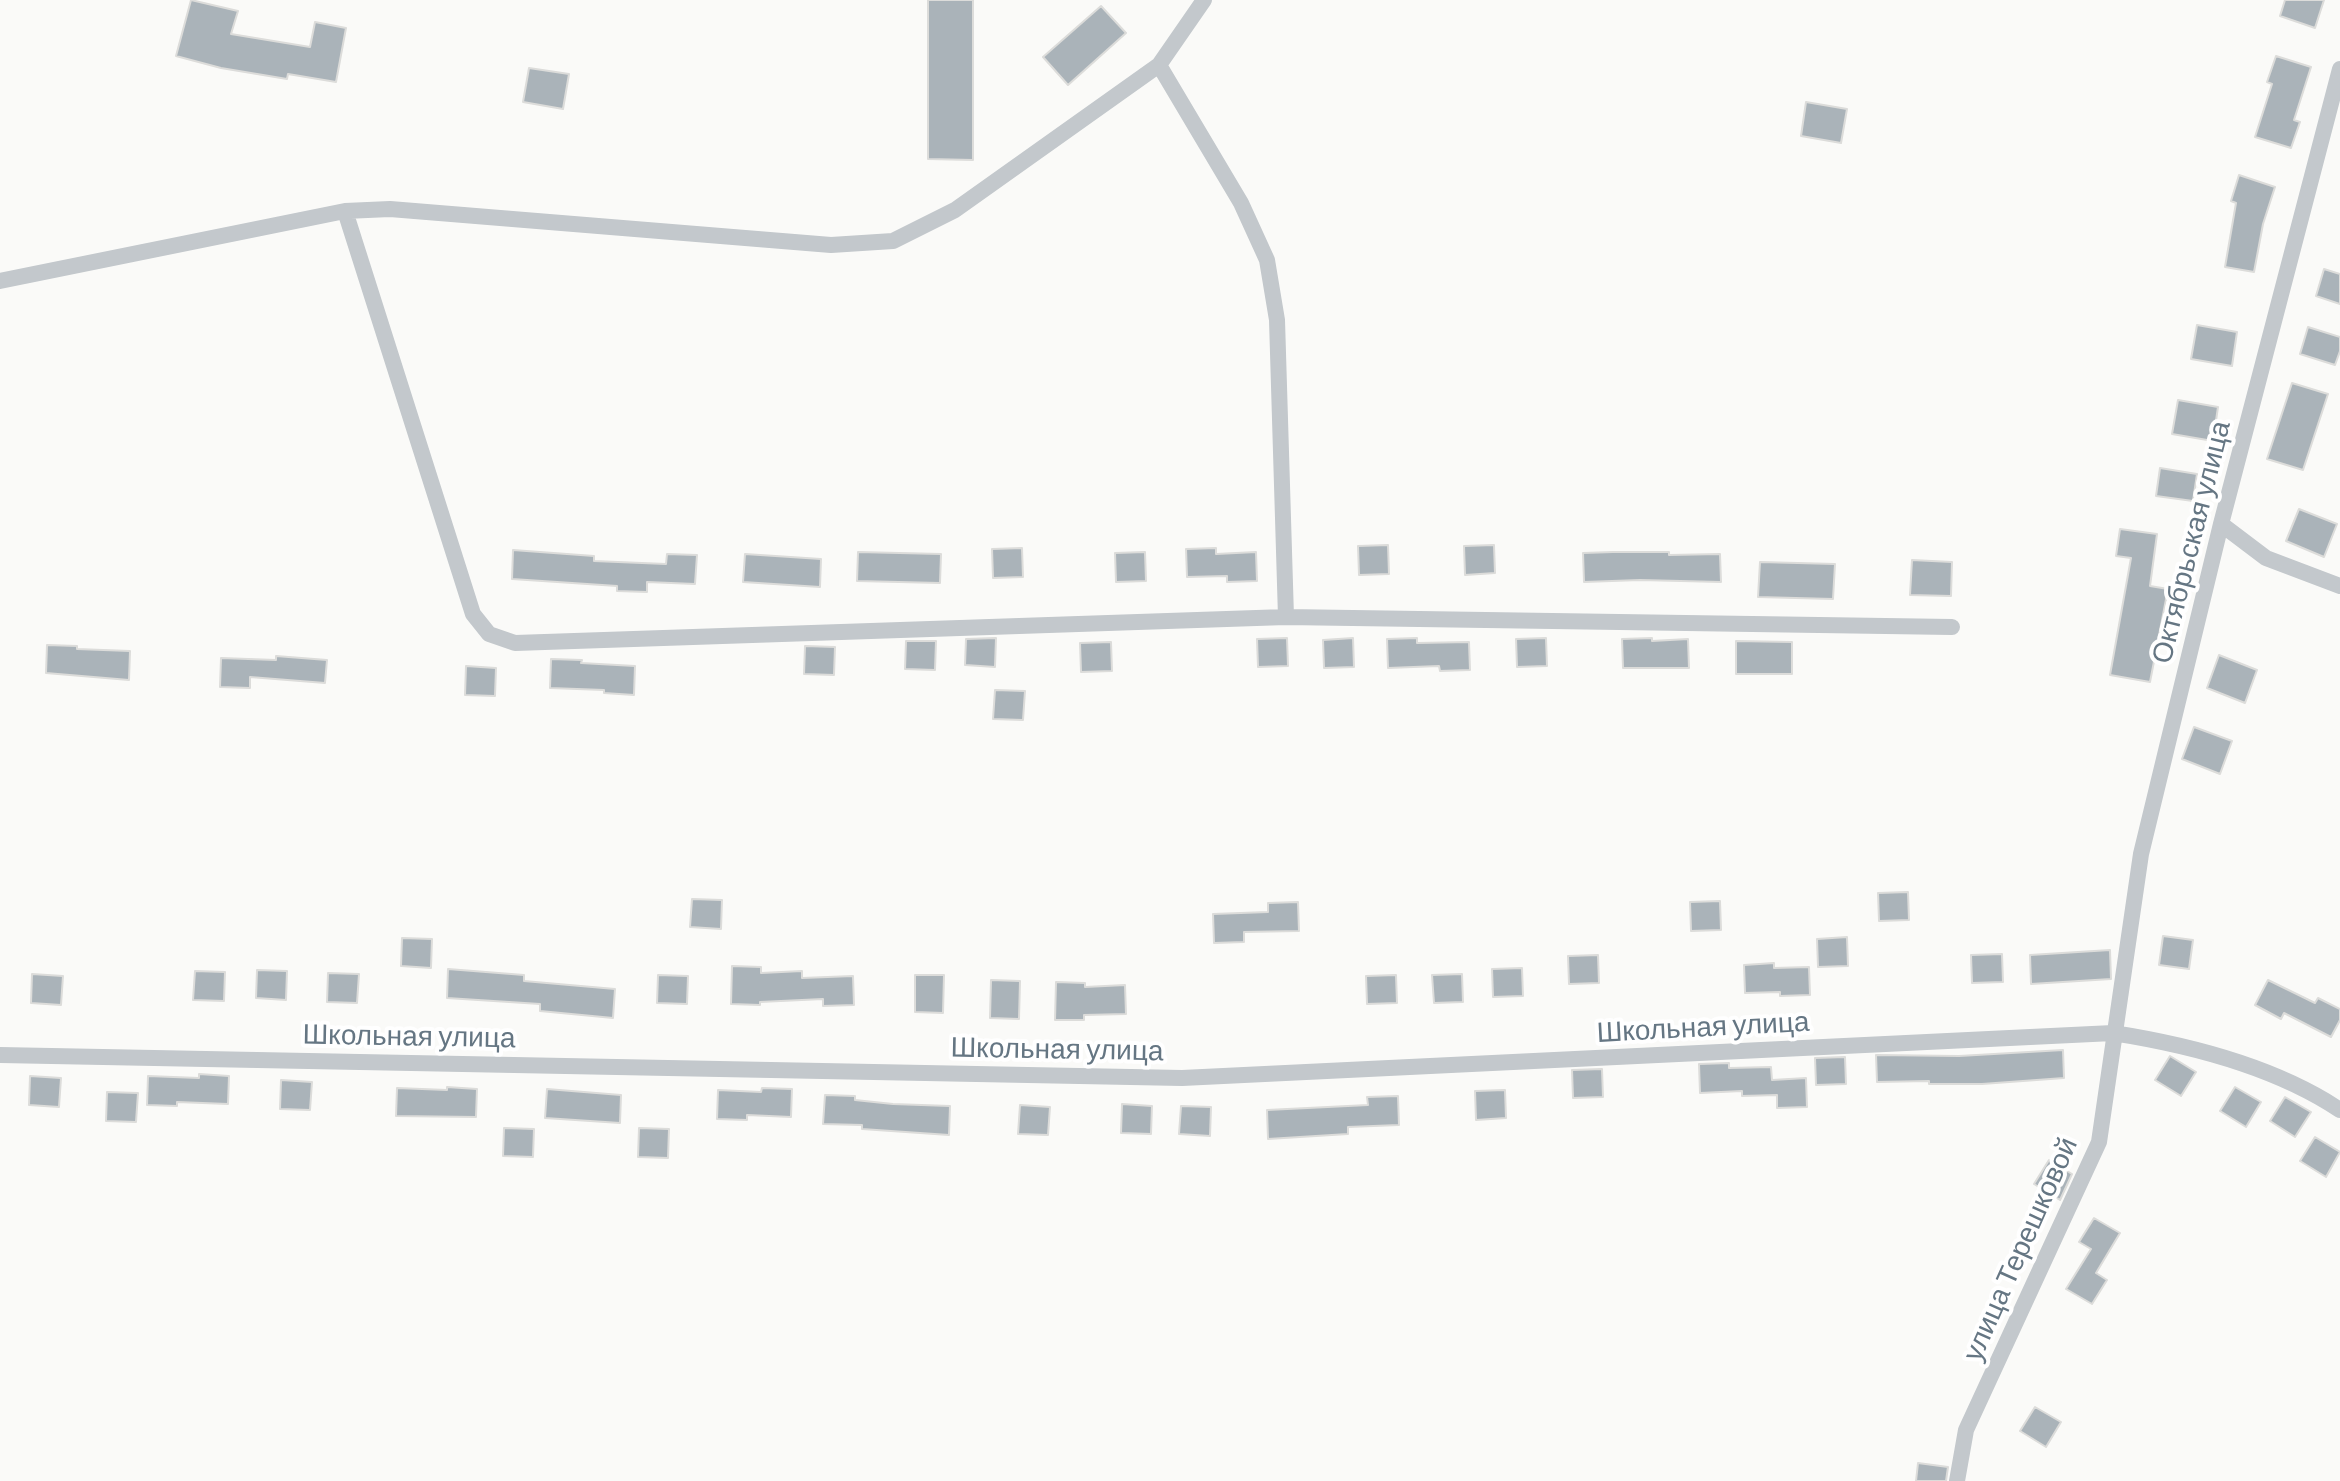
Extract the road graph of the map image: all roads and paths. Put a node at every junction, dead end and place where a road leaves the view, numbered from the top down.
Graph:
1 (1204, 0) edge
2 (1159, 65) junction
3 (2340, 69) edge
4 (345, 211) junction
5 (0, 281) edge
6 (2221, 524) junction
7 (2340, 586) edge
8 (1286, 617) junction
9 (1952, 627) dead end
10 (2113, 1033) junction
11 (0, 1055) edge
12 (2340, 1110) edge
13 (1957, 1481) edge

1 - 2 street
2 - 4 street
2 - 8 street
3 - 6 street, Октябрьская улица
4 - 5 street
4 - 8 street
6 - 7 street
6 - 10 street, Октябрьская улица
8 - 9 street
10 - 11 street, Школьная улица
10 - 12 street, Школьная улица
10 - 13 street, улица Терешковой

